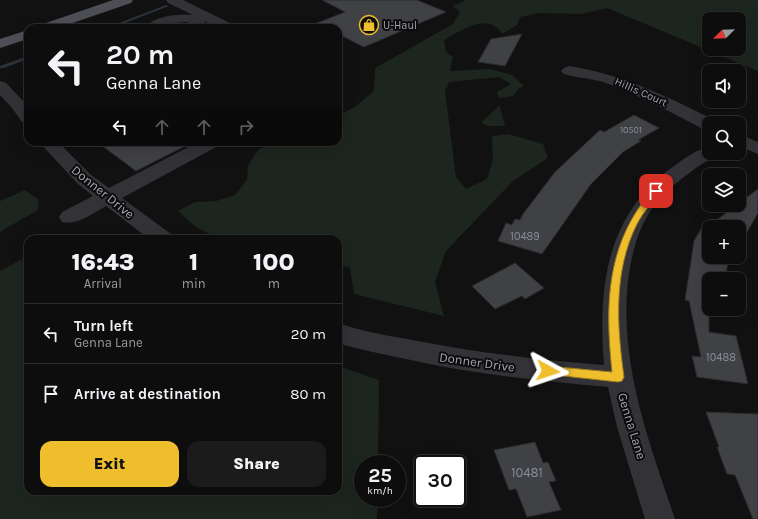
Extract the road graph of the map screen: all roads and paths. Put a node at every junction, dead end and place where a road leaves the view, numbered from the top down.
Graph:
1 (126, 0) edge
2 (173, 0) edge
3 (57, 24) edge
4 (159, 24) edge
5 (201, 24) edge
6 (221, 24) edge
7 (24, 35) edge
8 (0, 44) edge
9 (569, 71) dead end
10 (0, 86) edge
11 (24, 112) edge
12 (702, 122) edge
13 (746, 142) edge
14 (52, 146) edge
15 (204, 146) edge
16 (758, 148) edge
17 (702, 157) edge
18 (107, 197) junction
19 (69, 217) dead end
20 (158, 235) edge
21 (342, 334) edge
22 (618, 377) junction
23 (660, 519) edge

1 - 3 main road
2 - 6 street
4 - 5 street
7 - 8 main road
9 - 12 street, Hillis Court
10 - 11 street
13 - 16 street
14 - 18 street, Donner Drive
15 - 18 street
17 - 22 street, Genna Lane
18 - 19 street
18 - 20 street, Donner Drive
21 - 22 street, Donner Drive
22 - 23 street, Genna Lane

